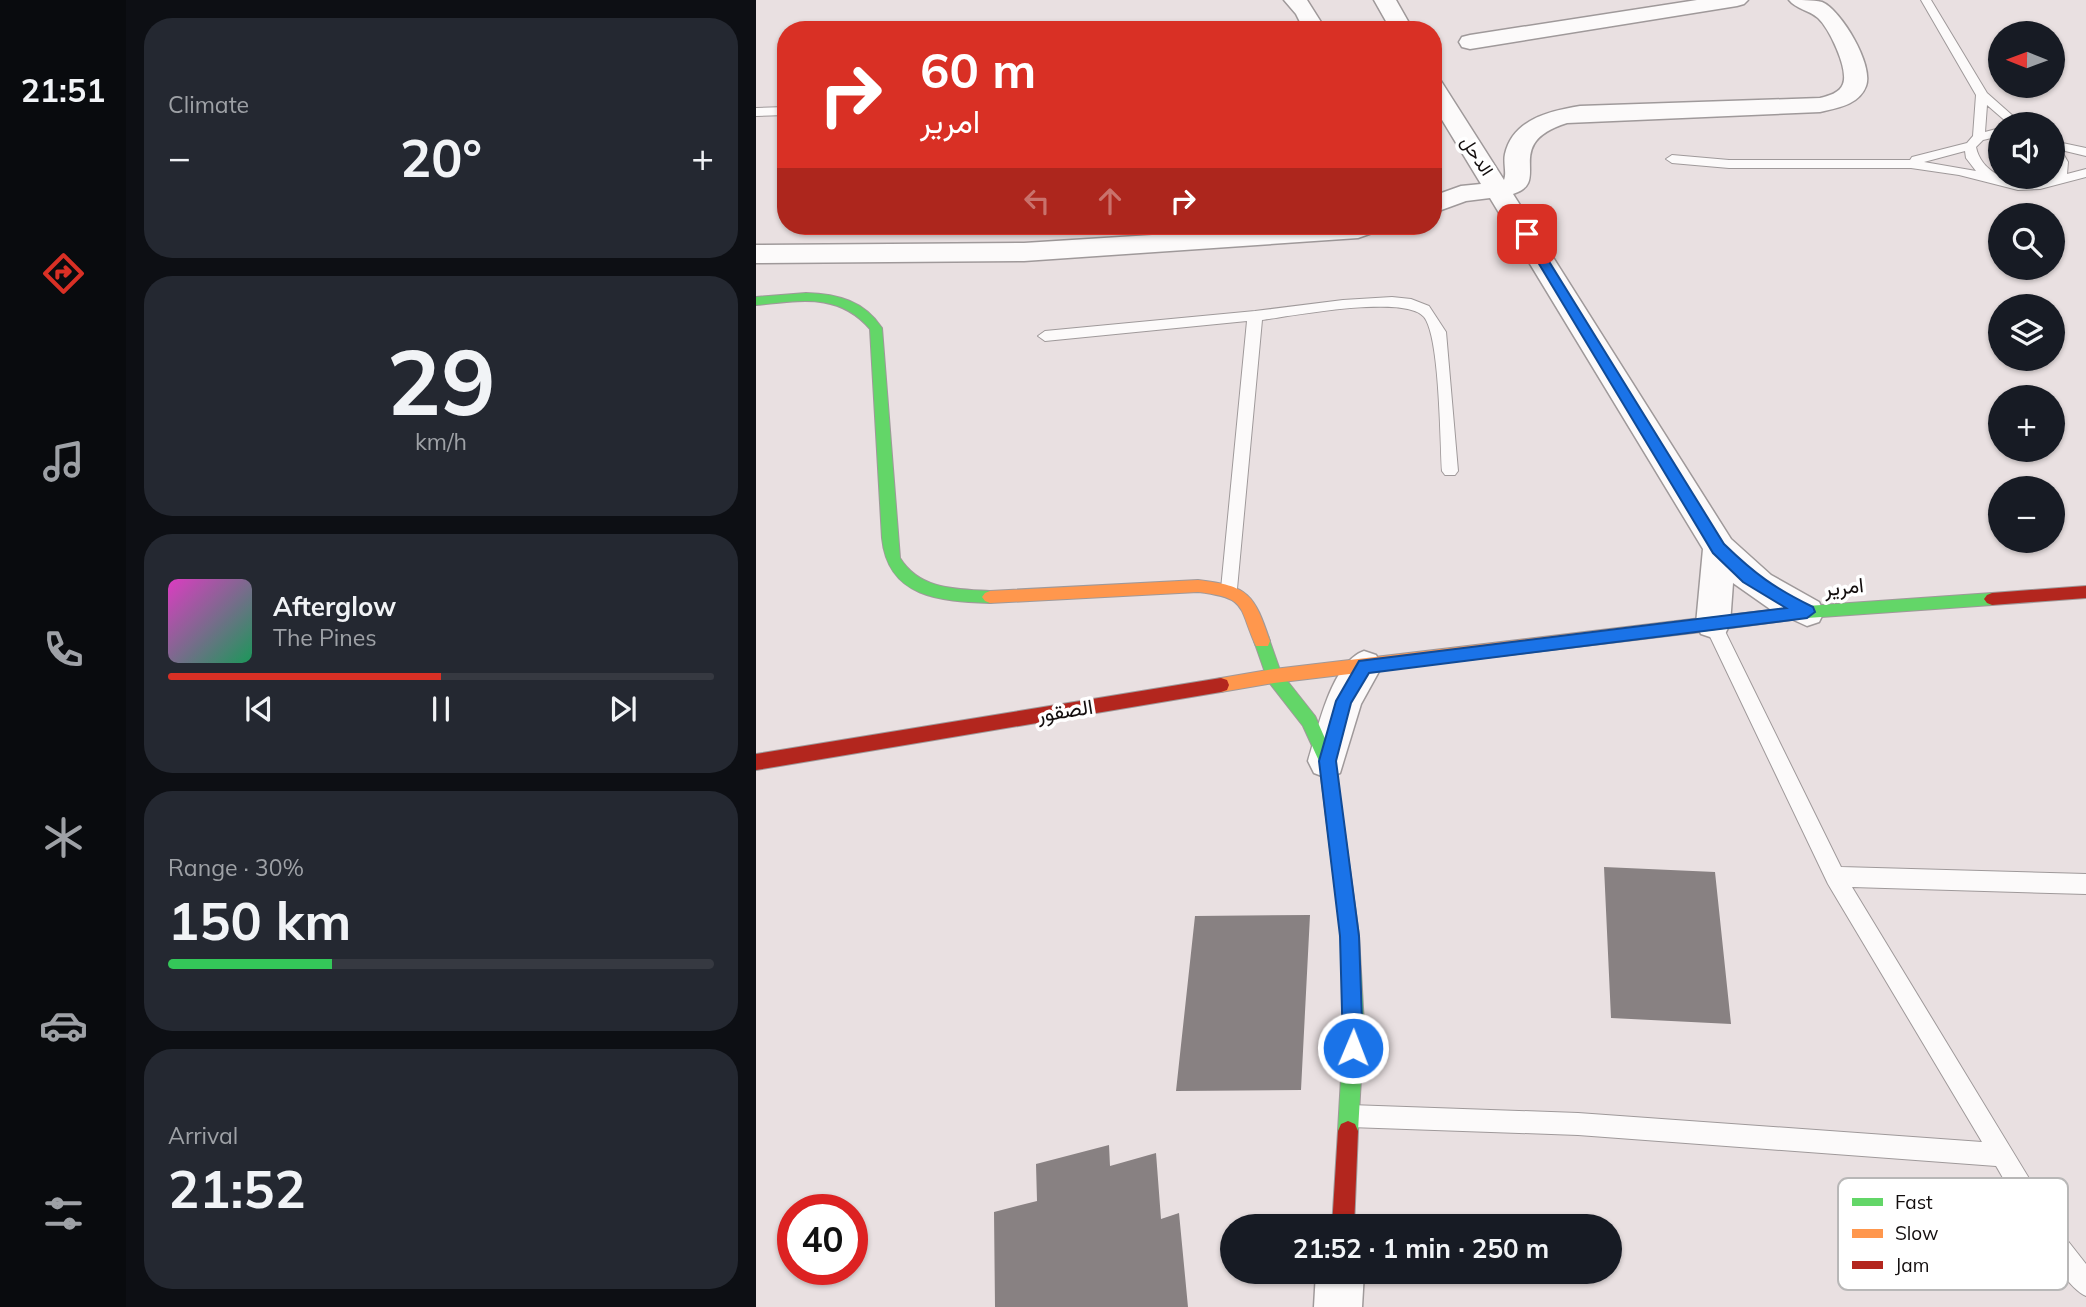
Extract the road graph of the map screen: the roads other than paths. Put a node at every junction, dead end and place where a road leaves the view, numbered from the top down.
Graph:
1 (1295, 0) edge
2 (1385, 0) edge
3 (1737, 0) edge
4 (1800, 0) edge
5 (1926, 0) edge
6 (1310, 21) edge
7 (1397, 21) edge
8 (1470, 42) dead end
9 (1982, 95) junction
10 (1442, 100) edge
11 (756, 111) edge
12 (777, 111) edge
13 (2002, 112) edge
14 (1988, 136) edge
15 (1974, 141) junction
16 (2065, 149) edge
17 (2086, 152) edge
18 (1672, 159) dead end
19 (1895, 163) junction
20 (2086, 173) edge
21 (1988, 174) edge
22 (1988, 177) edge
23 (2065, 179) edge
24 (1499, 190) junction
25 (1442, 201) edge
26 (1276, 235) edge
27 (756, 254) edge
28 (756, 301) edge
29 (1255, 316) junction
30 (1045, 335) dead end
31 (1450, 471) dead end
32 (1719, 548) junction
33 (1229, 589) junction
34 (2086, 592) edge
35 (1807, 612) junction
36 (1713, 624) junction
37 (1364, 666) junction
38 (1274, 676) junction
39 (1327, 761) junction
40 (756, 762) edge
41 (1835, 877) junction
42 (2086, 884) edge
43 (1349, 1116) junction
44 (2003, 1156) junction
45 (2016, 1178) edge
46 (1344, 1214) edge
47 (2068, 1260) edge
48 (1339, 1284) edge
49 (2086, 1284) edge
50 (1338, 1307) edge

1 - 6 street
2 - 7 street
3 - 8 street
4 - 24 street
5 - 9 lane
9 - 13 lane
9 - 15 lane
10 - 24 street, الدحل
11 - 12 lane
14 - 15 lane
15 - 19 lane
15 - 21 lane
16 - 17 lane
18 - 19 lane
19 - 22 lane
20 - 23 lane
24 - 25 street
24 - 32 street, الدحل
26 - 27 street
28 - 33 street
29 - 30 lane
29 - 31 lane
29 - 33 lane
32 - 35 street, الدحل
32 - 36 street
33 - 38 street
34 - 35 street, امرير
35 - 36 street, امرير
36 - 37 street, امرير
36 - 41 lane
37 - 38 street, امرير
37 - 39 street
38 - 39 street
38 - 40 street, الصقور
39 - 43 street
41 - 42 lane
41 - 44 lane
43 - 44 lane
43 - 46 street
44 - 45 lane
47 - 49 lane
48 - 50 street

